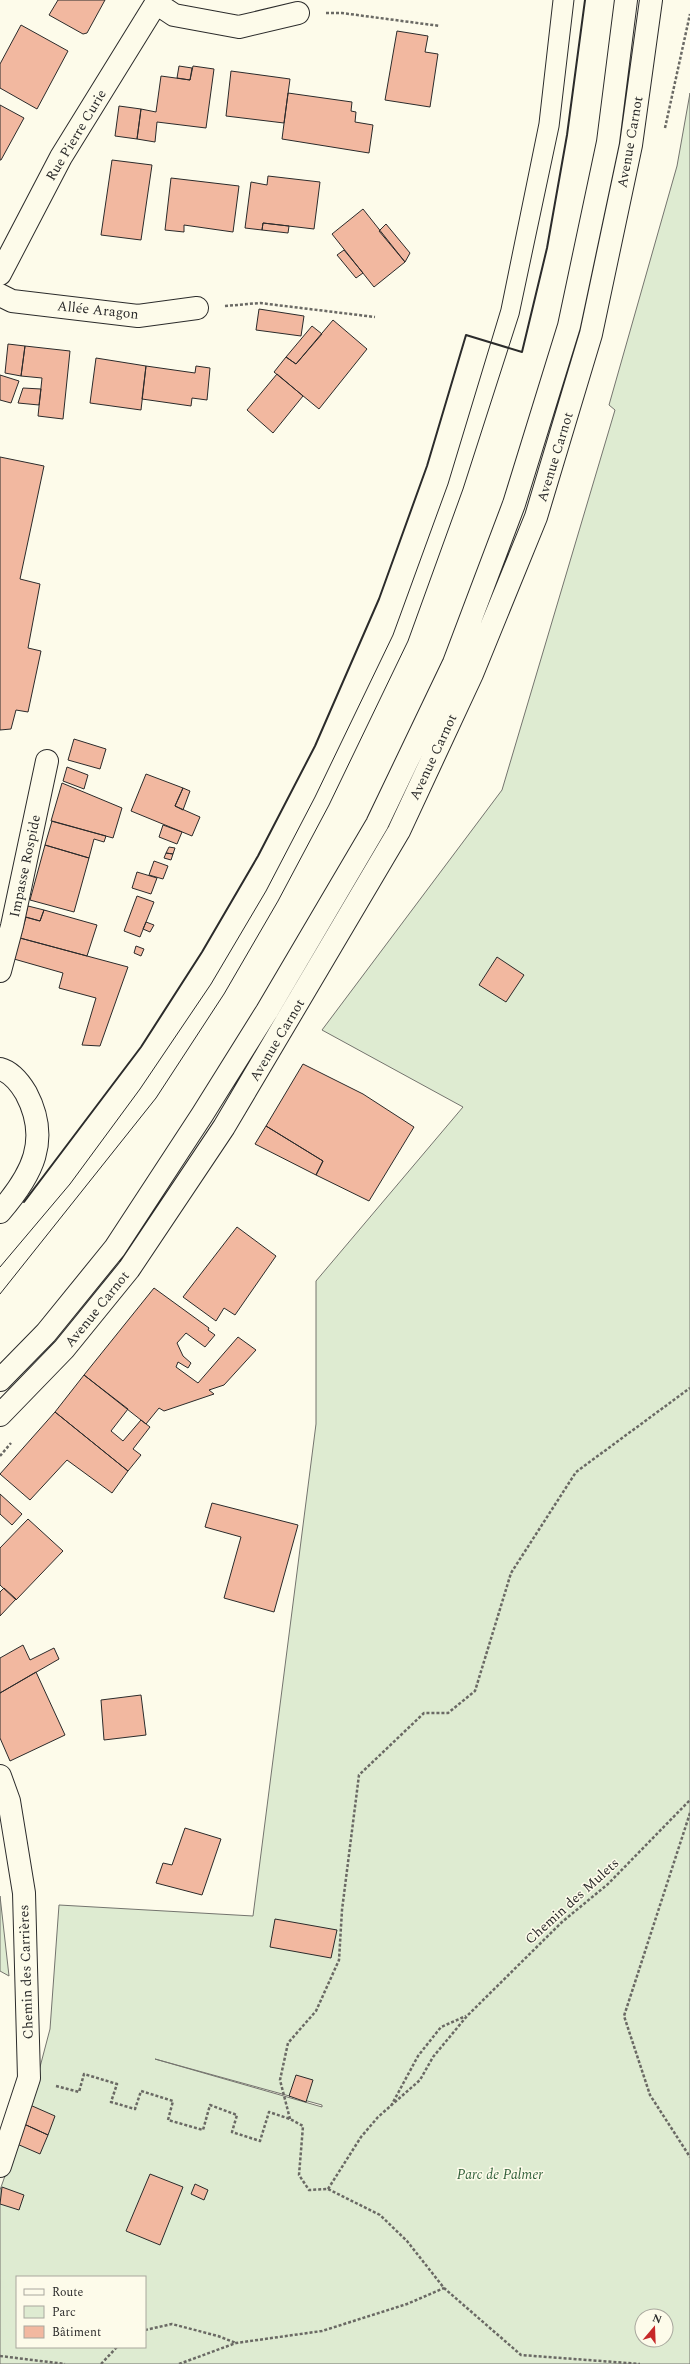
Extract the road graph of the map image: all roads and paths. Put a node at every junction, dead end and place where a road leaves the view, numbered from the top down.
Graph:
1 (626, 0) edge
2 (651, 0) edge
3 (157, 2) edge
4 (298, 13) joint
5 (440, 26) dead end
6 (0, 274) edge
7 (0, 295) edge
8 (197, 308) joint
9 (374, 317) dead end
10 (47, 761) dead end
11 (0, 971) edge
12 (0, 1069) edge
13 (0, 1212) edge
14 (0, 1380) edge
15 (690, 1388) edge
16 (0, 1415) edge
17 (0, 1776) edge
18 (690, 1800) edge
19 (690, 1813) edge
20 (467, 2016) junction
21 (28, 2078) junction
22 (390, 2108) junction
23 (290, 2119) junction
24 (690, 2157) edge
25 (0, 2166) edge
26 (328, 2189) junction
27 (444, 2288) junction
28 (146, 2330) edge
29 (236, 2343) junction
30 (116, 2348) edge
31 (0, 2356) edge
32 (65, 2364) edge
33 (102, 2364) edge
34 (179, 2364) edge
35 (640, 2364) edge

1 - 14 main road, Avenue Carnot
2 - 16 main road, Avenue Carnot
3 - 4 main road
3 - 6 main road, Rue Pierre Curie
4 - 5 path
7 - 8 main road, Allée Aragon
8 - 9 path
10 - 11 main road, Impasse Rospide
12 - 13 main road
15 - 23 path
17 - 21 main road, Chemin des Carrières
18 - 20 path, Chemin des Mulets
19 - 24 path
20 - 22 path, Chemin des Mulets
20 - 22 path, Chemin des Mulets
21 - 23 path
21 - 25 main road, Chemin des Carrières
22 - 26 path, Chemin des Mulets
23 - 26 path
26 - 27 path
27 - 29 path
27 - 35 path
28 - 29 path
29 - 34 path
30 - 33 path
31 - 32 path

